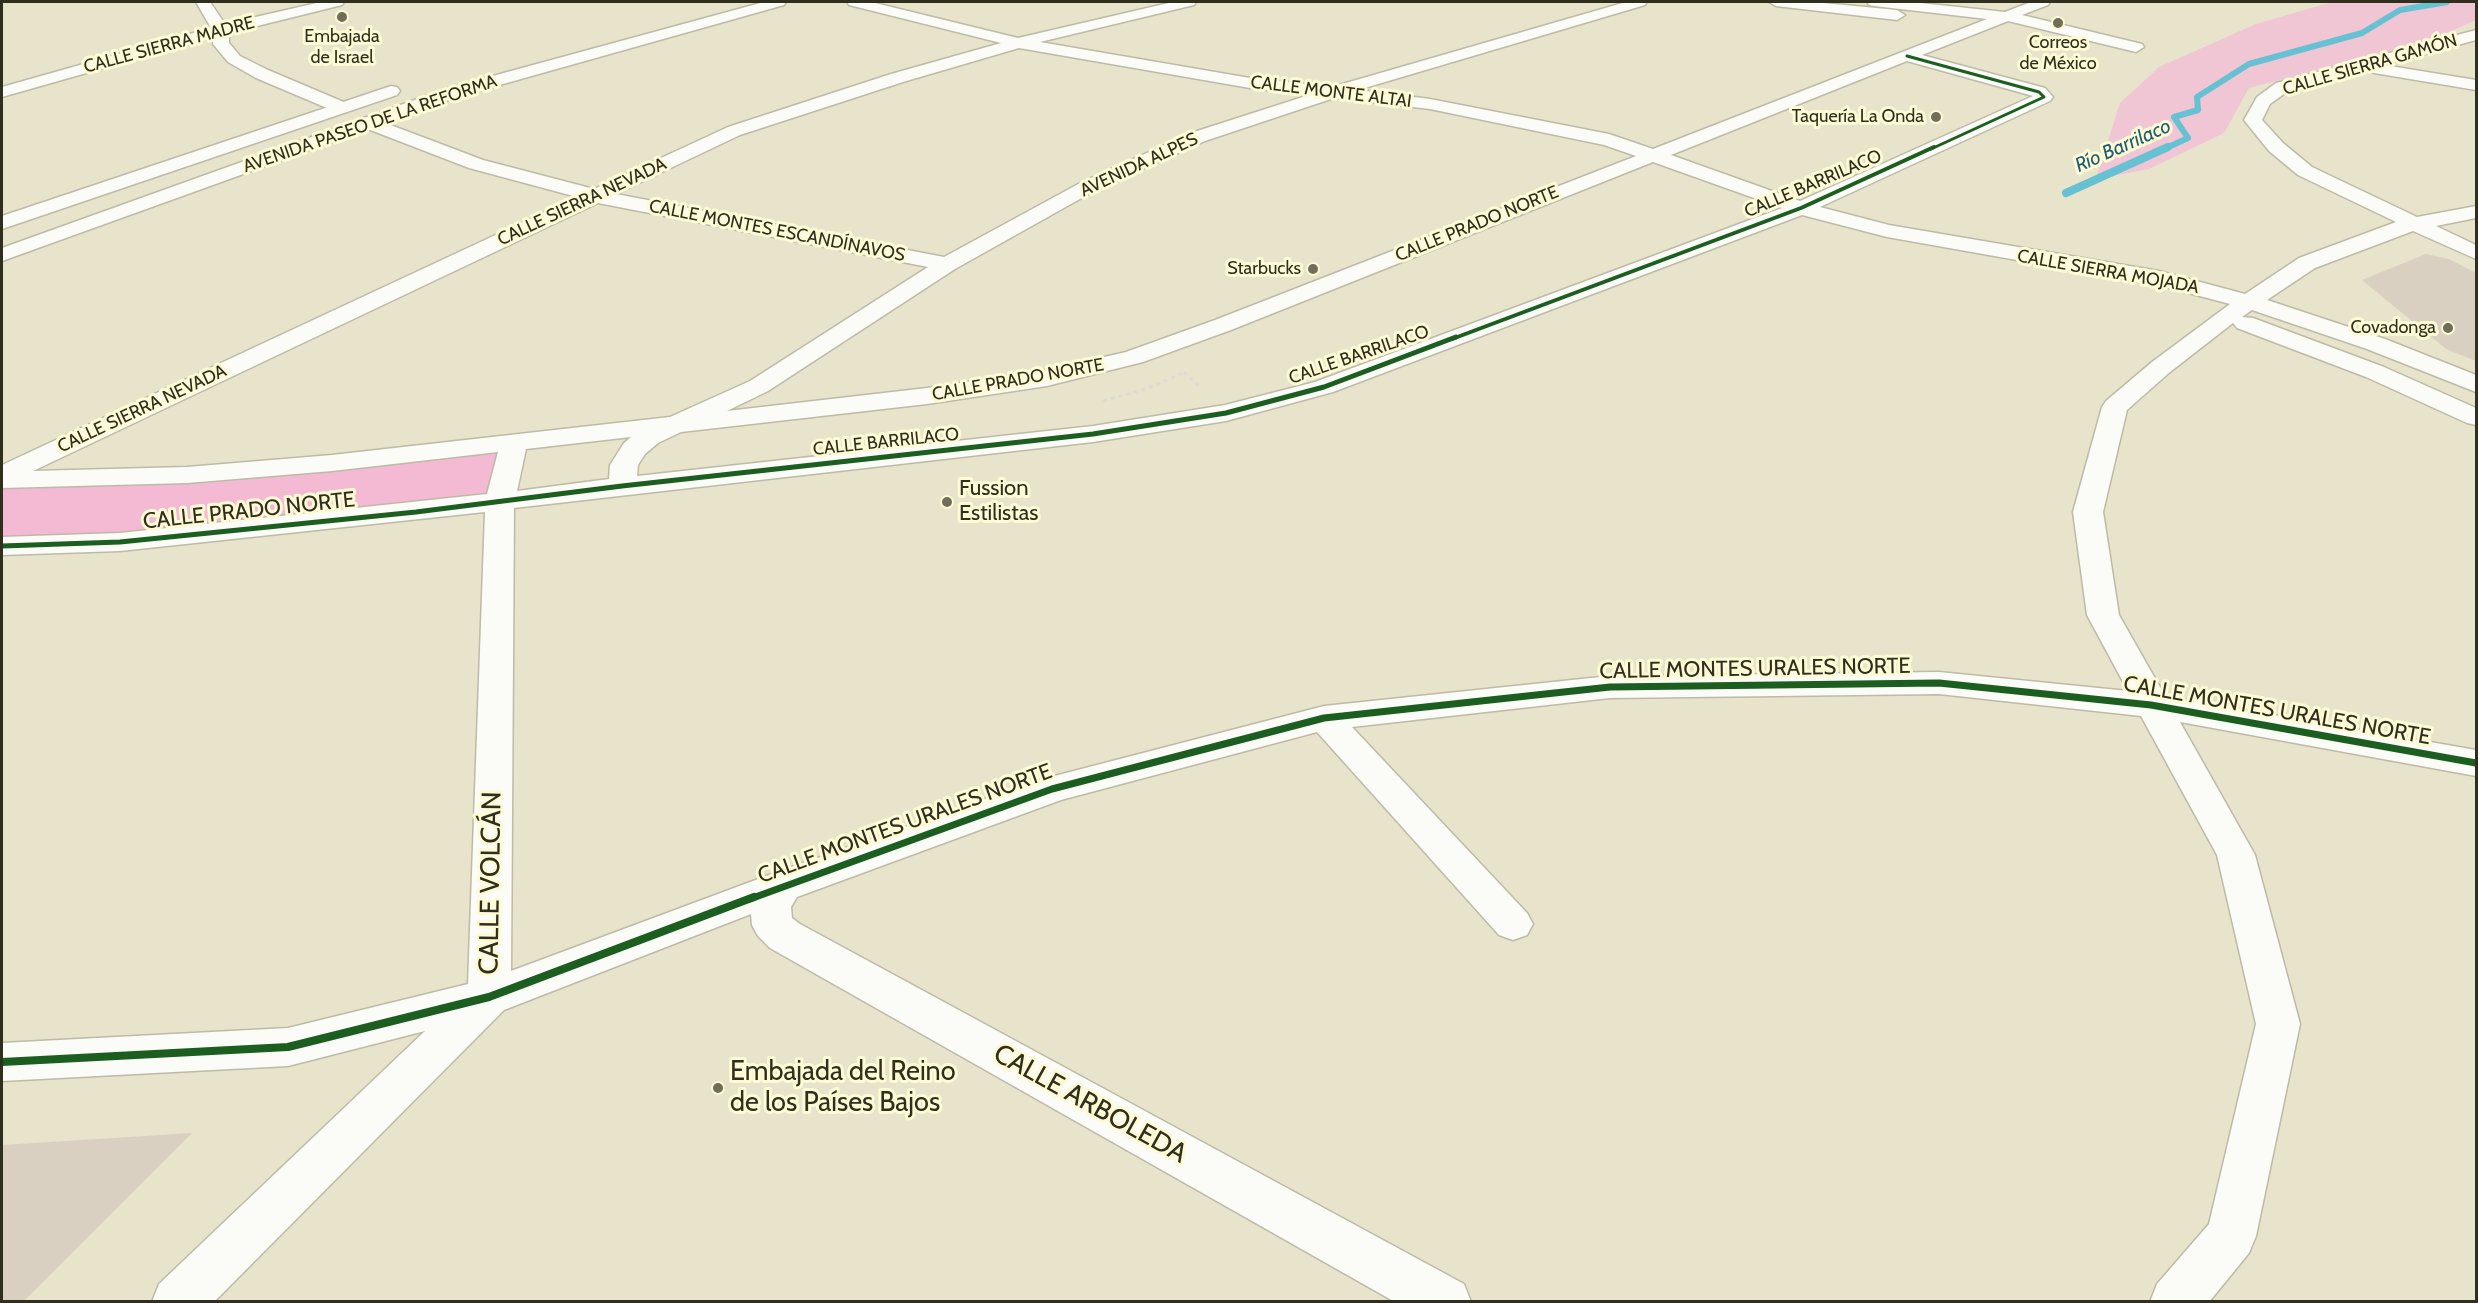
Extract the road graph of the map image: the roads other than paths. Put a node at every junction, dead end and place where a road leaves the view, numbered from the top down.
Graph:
1 (203, 2) edge
2 (337, 2) edge
3 (778, 2) edge
4 (854, 2) edge
5 (1188, 2) edge
6 (1640, 2) edge
7 (1776, 2) edge
8 (1874, 2) edge
9 (2043, 2) edge
10 (2006, 16) junction
11 (1984, 25) junction
12 (221, 30) junction
13 (2476, 35) edge
14 (1018, 43) junction
15 (2136, 47) dead end
16 (1907, 56) junction
17 (2364, 66) junction
18 (2476, 85) edge
19 (403, 88) dead end
20 (2, 92) edge
21 (1335, 92) junction
22 (382, 94) junction
23 (416, 105) junction
24 (340, 107) junction
25 (366, 122) junction
26 (267, 132) junction
27 (311, 143) junction
28 (1653, 154) junction
29 (595, 196) junction
30 (1801, 208) junction
31 (2476, 212) edge
32 (2, 224) edge
33 (2411, 224) junction
34 (2476, 253) edge
35 (2, 255) edge
36 (947, 264) junction
37 (2238, 309) junction
38 (2476, 384) edge
39 (2476, 417) edge
40 (680, 422) junction
41 (514, 443) junction
42 (2, 478) edge
43 (622, 486) junction
44 (500, 501) junction
45 (2, 546) edge
46 (2151, 705) junction
47 (1324, 718) junction
48 (2476, 763) edge
49 (783, 886) junction
50 (1513, 924) dead end
51 (489, 997) junction
52 (2, 1062) edge
53 (177, 1302) edge
54 (1446, 1302) edge
55 (2175, 1302) edge

1 - 12 street
2 - 12 street, CALLE SIERRA MADRE
3 - 23 street, AVENIDA PASEO DE LA REFORMA
4 - 14 street, CALLE MONTE ALTAI
5 - 14 street, CALLE SIERRA NEVADA
6 - 21 street, AVENIDA ALPES
7 - 11 street
8 - 10 street
9 - 10 street, CALLE PRADO NORTE
10 - 11 street, CALLE PRADO NORTE
10 - 15 street
11 - 16 street, CALLE PRADO NORTE
12 - 20 street, CALLE SIERRA MADRE
12 - 24 street
13 - 17 street, CALLE SIERRA GAMÓN
14 - 21 street, CALLE MONTE ALTAI
14 - 29 street, CALLE SIERRA NEVADA
16 - 28 street, CALLE PRADO NORTE
16 - 30 street, CALLE BARRILACO
17 - 18 street
17 - 33 street, CALLE SIERRA GAMÓN
19 - 22 street, AVENIDA PASEO DE LA REFORMA
21 - 28 street, CALLE MONTE ALTAI
21 - 36 street, AVENIDA ALPES
22 - 23 street
22 - 24 street, AVENIDA PASEO DE LA REFORMA
23 - 25 street, AVENIDA PASEO DE LA REFORMA
24 - 26 street, AVENIDA PASEO DE LA REFORMA
25 - 27 street, AVENIDA PASEO DE LA REFORMA
25 - 29 street, CALLE MONTES ESCANDÍNAVOS
26 - 27 street
26 - 32 street, AVENIDA PASEO DE LA REFORMA
27 - 35 street, AVENIDA PASEO DE LA REFORMA
28 - 30 street, CALLE MONTE ALTAI
28 - 40 street, CALLE PRADO NORTE
29 - 36 street, CALLE MONTES ESCANDÍNAVOS
29 - 42 street, CALLE SIERRA NEVADA
30 - 37 street, CALLE SIERRA MOJADA
30 - 43 street, CALLE BARRILACO
31 - 33 street
33 - 34 street, CALLE SIERRA GAMÓN
33 - 37 street
36 - 40 street, AVENIDA ALPES
37 - 38 street, CALLE SIERRA MOJADA
37 - 39 street, CALLE SIERRA MOJADA
37 - 46 street
40 - 41 street, CALLE PRADO NORTE
40 - 43 street, AVENIDA ALPES
41 - 42 street, CALLE PRADO NORTE
41 - 44 street, CALLE VOLCÁN
43 - 44 street, CALLE BARRILACO
44 - 45 street, CALLE PRADO NORTE
44 - 51 street, CALLE VOLCÁN
46 - 47 street, CALLE MONTES URALES NORTE
46 - 48 street, CALLE MONTES URALES NORTE
46 - 55 street
47 - 49 street, CALLE MONTES URALES NORTE
47 - 50 street
49 - 51 street, CALLE MONTES URALES NORTE
49 - 54 street, CALLE ARBOLEDA
51 - 52 street, CALLE MONTES URALES NORTE
51 - 53 street, CALLE VOLCÁN

